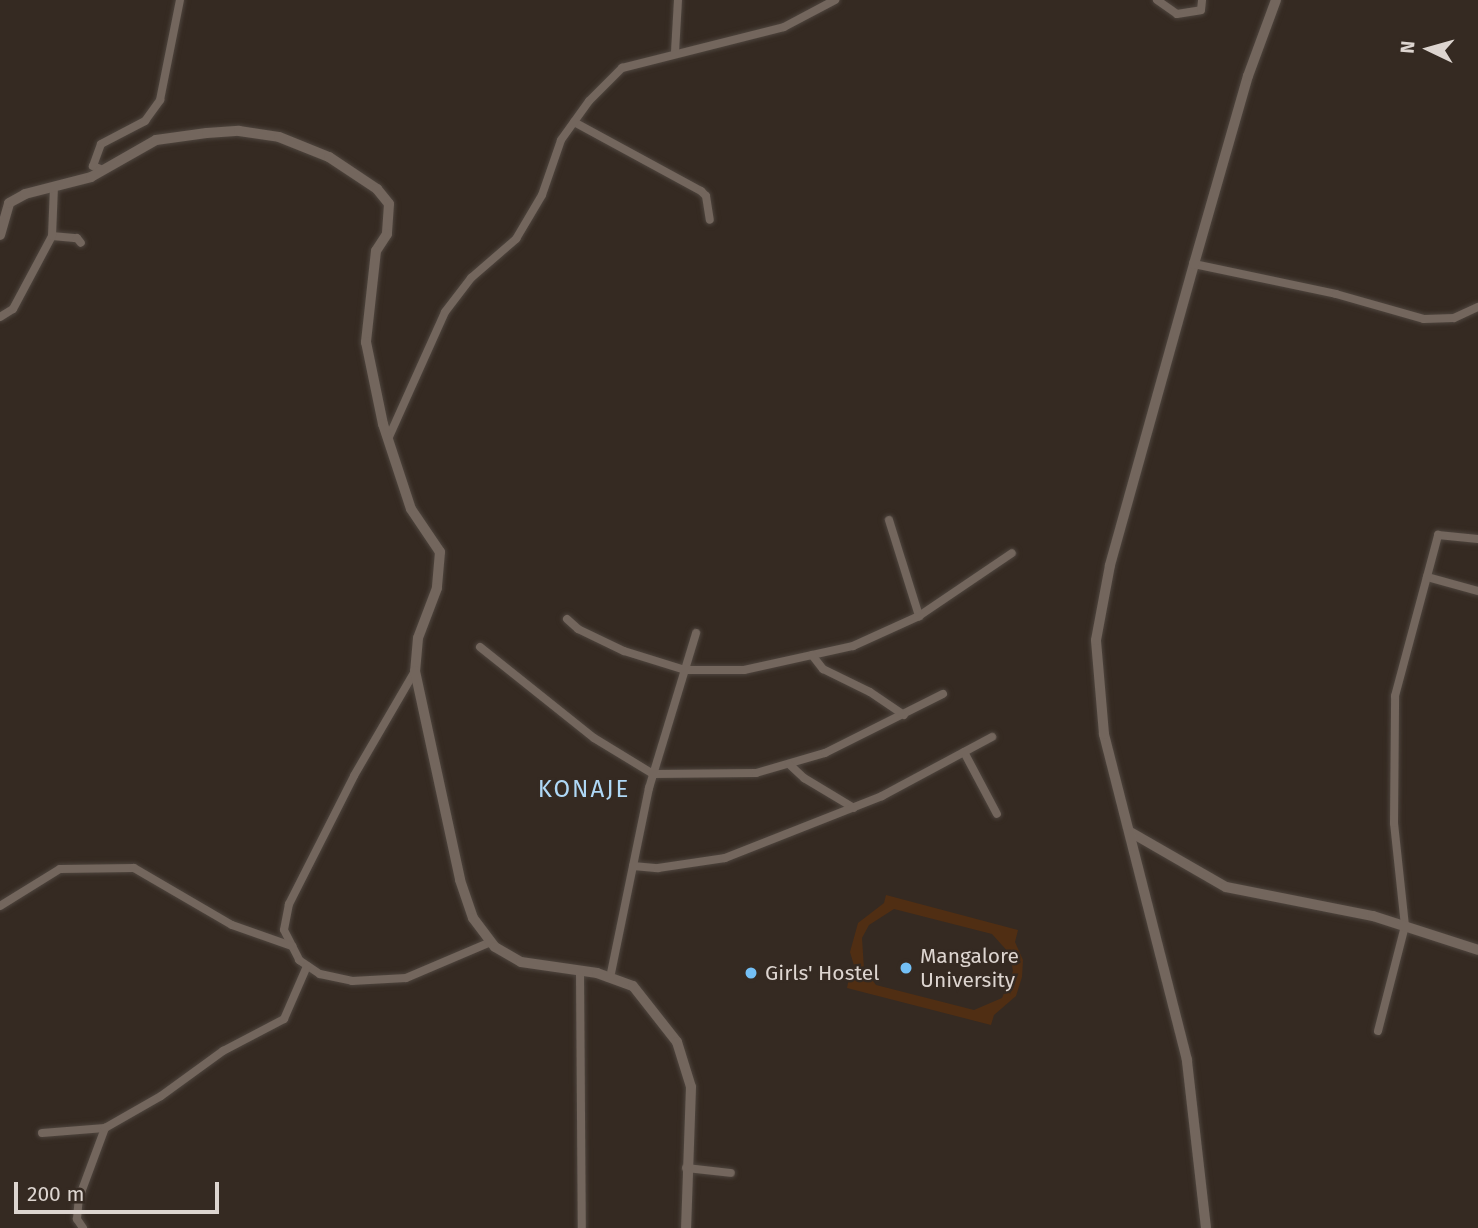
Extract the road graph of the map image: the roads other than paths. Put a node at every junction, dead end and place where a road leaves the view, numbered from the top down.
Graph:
1 (180, 0) edge
2 (678, 0) edge
3 (835, 0) edge
4 (1157, 0) edge
5 (1202, 0) edge
6 (1276, 0) edge
7 (675, 52) junction
8 (574, 122) junction
9 (103, 170) junction
10 (54, 187) junction
11 (710, 220) dead end
12 (0, 234) edge
13 (52, 236) junction
14 (81, 243) dead end
15 (1194, 264) junction
16 (1478, 307) edge
17 (0, 317) edge
18 (388, 439) junction
19 (889, 520) dead end
20 (1478, 539) edge
21 (1012, 553) dead end
22 (1427, 577) junction
23 (1478, 591) edge
24 (919, 616) junction
25 (567, 619) dead end
26 (696, 632) dead end
27 (480, 647) dead end
28 (812, 655) junction
29 (685, 670) junction
30 (415, 671) junction
31 (943, 694) dead end
32 (904, 715) junction
33 (992, 737) dead end
34 (964, 752) junction
35 (789, 764) junction
36 (653, 774) junction
37 (854, 808) junction
38 (997, 814) dead end
39 (1132, 833) junction
40 (633, 866) junction
41 (0, 906) edge
42 (1405, 926) junction
43 (491, 942) junction
44 (292, 946) junction
45 (1478, 950) edge
46 (307, 966) junction
47 (580, 971) junction
48 (610, 978) junction
49 (1378, 1031) dead end
50 (105, 1128) junction
51 (42, 1133) dead end
52 (687, 1168) junction
53 (731, 1173) dead end
54 (83, 1228) edge
55 (582, 1228) edge
56 (686, 1228) edge
57 (1206, 1228) edge

1 - 9 street
2 - 7 street
3 - 7 street
4 - 5 street
6 - 15 main road
7 - 8 street
8 - 11 street
8 - 18 street
9 - 10 main road
9 - 18 main road
10 - 12 main road
10 - 13 street
13 - 14 street
13 - 17 street
15 - 16 street
15 - 39 main road
18 - 30 main road
19 - 24 street
20 - 22 street
21 - 24 street
22 - 23 street
22 - 42 street
24 - 28 street
25 - 29 street
26 - 29 street
27 - 36 street
28 - 29 street
28 - 32 street
29 - 36 street
30 - 43 main road
30 - 44 street
31 - 32 street
32 - 35 street
33 - 34 street
34 - 37 street
34 - 38 street
35 - 36 street
35 - 37 street
36 - 40 street
37 - 40 street
39 - 42 main road
39 - 57 main road
40 - 48 street
41 - 44 street
42 - 45 main road
42 - 49 street
43 - 46 street
43 - 47 main road
44 - 46 street
46 - 50 street
47 - 48 main road
47 - 55 street
48 - 52 main road
50 - 51 street
50 - 54 street
52 - 53 street
52 - 56 main road

